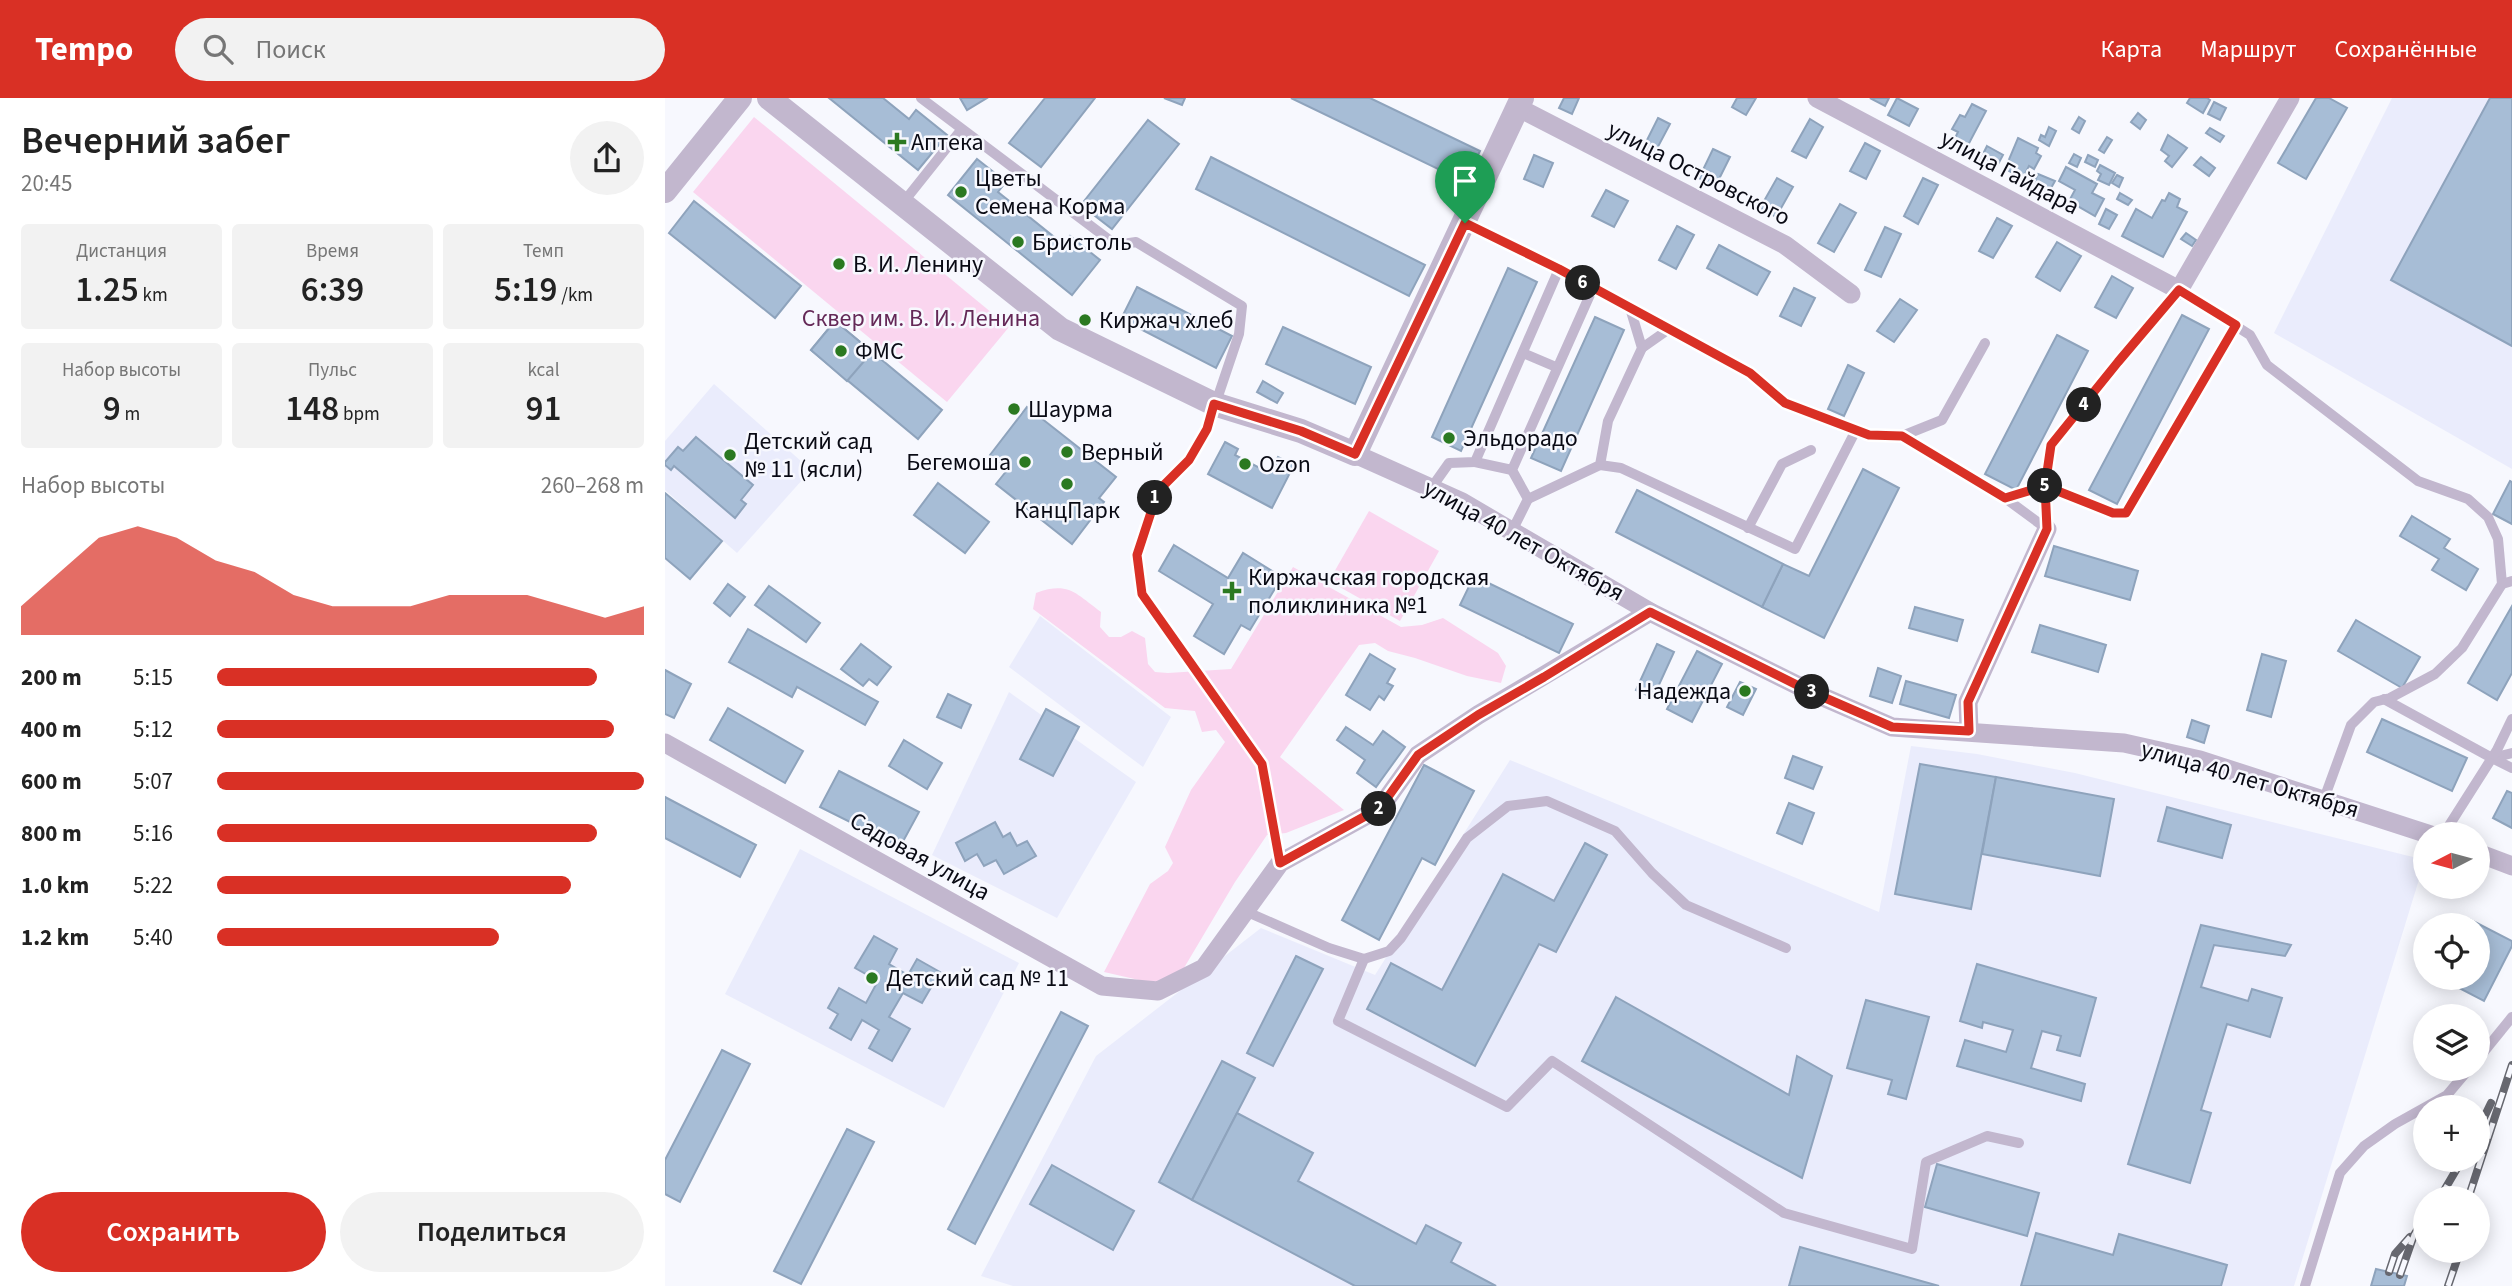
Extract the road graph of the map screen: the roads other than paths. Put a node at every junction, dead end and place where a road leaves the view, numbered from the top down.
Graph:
1 (740, 98) edge
2 (769, 98) edge
3 (921, 98) edge
4 (1817, 98) edge
5 (2290, 98) edge
6 (1520, 103) edge
7 (961, 130) junction
8 (665, 191) edge
9 (901, 204) junction
10 (1465, 223) junction
11 (1559, 269) junction
12 (1593, 288) junction
13 (2179, 290) junction
14 (1851, 294) dead end
15 (1630, 308) junction
16 (2236, 325) junction
17 (1669, 329) junction
18 (1985, 343) dead end
19 (1642, 348) junction
20 (1523, 353) junction
21 (1556, 367) junction
22 (1214, 404) junction
23 (1856, 430) junction
24 (1902, 436) junction
25 (1811, 450) dead end
26 (1355, 454) junction
27 (1475, 463) junction
28 (1600, 465) junction
29 (1512, 470) junction
30 (2045, 486) junction
31 (1432, 487) junction
32 (2005, 498) junction
33 (1528, 499) junction
34 (1748, 528) junction
35 (2047, 529) junction
36 (1511, 531) junction
37 (2507, 583) edge
38 (1650, 612) junction
39 (2384, 699) junction
40 (2512, 719) edge
41 (1969, 731) junction
42 (665, 743) edge
43 (2512, 753) edge
44 (2492, 758) junction
45 (2512, 768) edge
46 (2324, 799) junction
47 (2451, 822) edge
48 (2413, 829) edge
49 (2490, 858) edge
50 (1280, 863) junction
51 (2512, 866) edge
52 (1245, 911) junction
53 (1786, 948) dead end
54 (1364, 959) junction
55 (2512, 1017) edge
56 (2490, 1044) edge
57 (2459, 1081) edge
58 (2019, 1143) dead end
59 (2305, 1286) edge

1 - 8 street
2 - 9 street, улица 40 лет Октября
3 - 7 lane
4 - 13 street, улица Гайдара
5 - 13 street
6 - 10 street
6 - 14 street, улица Островского
7 - 9 lane
7 - 22 lane
9 - 22 street, улица 40 лет Октября
10 - 11 lane
10 - 26 street
11 - 12 lane
11 - 20 lane
12 - 15 lane
12 - 21 lane
13 - 16 lane
13 - 30 lane
15 - 17 lane
15 - 19 lane
16 - 30 lane
16 - 37 lane
17 - 19 lane
17 - 23 lane
18 - 24 lane
19 - 28 lane
20 - 21 lane
20 - 27 lane
21 - 29 lane
22 - 26 street, улица 40 лет Октября
22 - 50 lane
23 - 24 lane
23 - 34 lane
24 - 32 lane
25 - 34 lane
26 - 31 street, улица 40 лет Октября
27 - 29 lane
27 - 31 lane
28 - 33 lane
28 - 34 lane
29 - 33 lane
30 - 32 lane
30 - 35 lane
31 - 36 street, улица 40 лет Октября
32 - 35 lane
33 - 36 lane
35 - 41 street
36 - 38 street, улица 40 лет Октября
37 - 39 lane
38 - 41 street, улица 40 лет Октября
38 - 50 street
39 - 44 lane
39 - 46 lane
40 - 44 lane
41 - 46 street, улица 40 лет Октября
42 - 52 street, Садовая улица
43 - 44 lane
44 - 45 lane
44 - 47 lane
46 - 48 street, улица 40 лет Октября
49 - 51 street
50 - 52 street
52 - 54 lane
53 - 54 lane
54 - 58 lane
55 - 56 lane
57 - 59 lane

